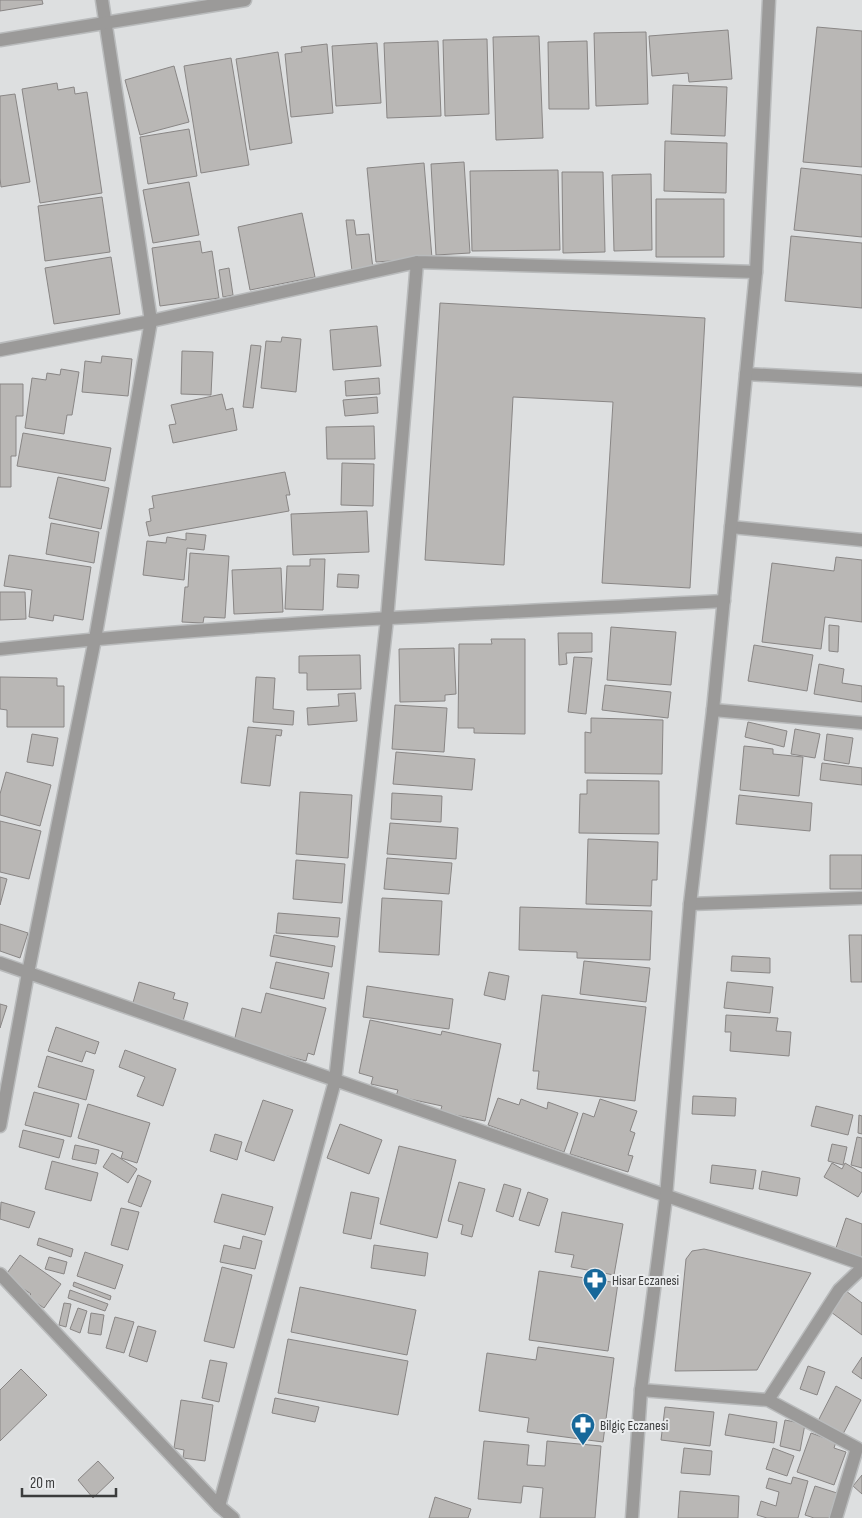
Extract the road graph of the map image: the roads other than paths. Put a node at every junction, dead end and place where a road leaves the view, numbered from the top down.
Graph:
1 (102, 0) edge
2 (245, 0) edge
3 (768, 0) edge
4 (106, 22) junction
5 (0, 40) edge
6 (417, 262) junction
7 (756, 272) junction
8 (151, 321) junction
9 (0, 350) edge
10 (746, 374) junction
11 (862, 380) edge
12 (731, 527) junction
13 (862, 540) edge
14 (724, 601) junction
15 (387, 619) junction
16 (95, 639) junction
17 (0, 649) edge
18 (713, 710) junction
19 (862, 723) edge
20 (862, 898) edge
21 (690, 904) junction
22 (0, 964) edge
23 (28, 973) junction
24 (335, 1081) junction
25 (0, 1126) edge
26 (666, 1196) junction
27 (862, 1264) edge
28 (862, 1268) edge
29 (0, 1274) edge
30 (641, 1390) junction
31 (768, 1400) junction
32 (219, 1506) junction
33 (234, 1518) edge
34 (632, 1518) edge
35 (836, 1518) edge

1 - 4 street
2 - 4 street
3 - 7 street
4 - 5 street
4 - 8 street
6 - 7 street
6 - 8 street
6 - 15 street
7 - 10 street
8 - 9 street
8 - 16 street
10 - 11 street
10 - 12 street
12 - 13 street
12 - 14 street
14 - 15 street
14 - 18 street
15 - 16 street
15 - 24 street
16 - 17 street
16 - 23 street
18 - 19 street
18 - 21 street
20 - 21 street
21 - 26 street
22 - 23 street
23 - 24 street
23 - 25 street
24 - 26 street
24 - 32 street
26 - 27 street
26 - 30 street
28 - 31 street
29 - 32 street
30 - 31 street
30 - 34 street
31 - 35 street
32 - 33 street

